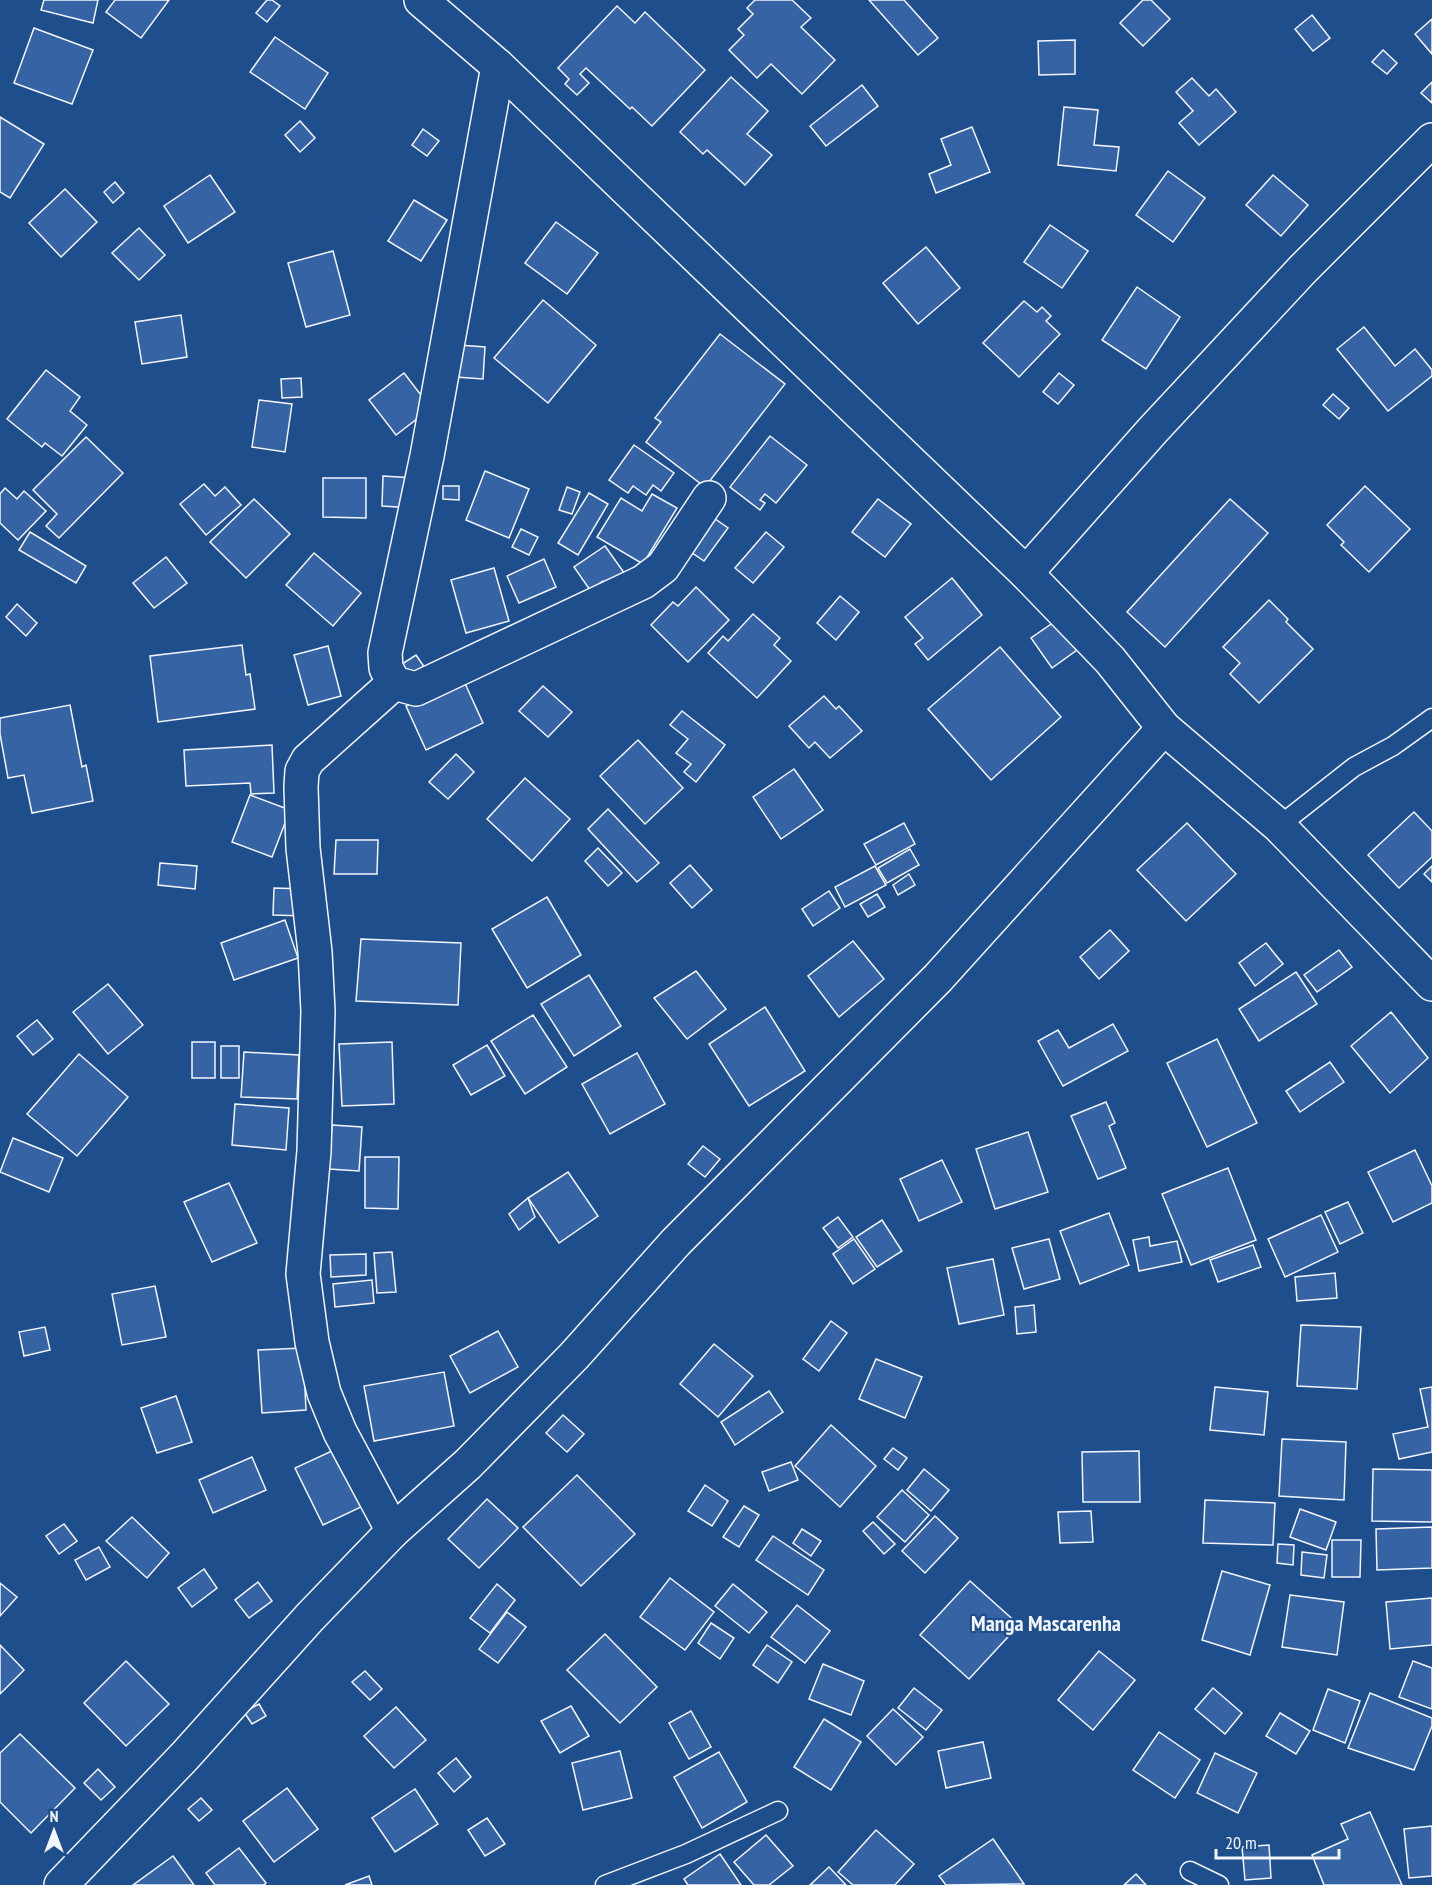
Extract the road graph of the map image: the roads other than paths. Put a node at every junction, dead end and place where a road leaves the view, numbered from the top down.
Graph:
1 (422, 0) edge
2 (498, 66) junction
3 (1432, 140) edge
4 (709, 498) dead end
5 (1026, 573) junction
6 (394, 683) junction
7 (1432, 718) edge
8 (1164, 728) junction
9 (1279, 826) junction
10 (1432, 984) edge
11 (393, 1531) junction
12 (778, 1811) dead end
13 (1190, 1871) dead end
14 (69, 1882) edge
15 (605, 1885) edge
16 (1219, 1885) edge

1 - 2 street
2 - 5 street
2 - 6 street
3 - 5 street
4 - 6 street
5 - 8 street
6 - 11 street
7 - 9 lane
8 - 9 street
8 - 11 street
9 - 10 street
11 - 14 street
12 - 15 lane
13 - 16 lane

